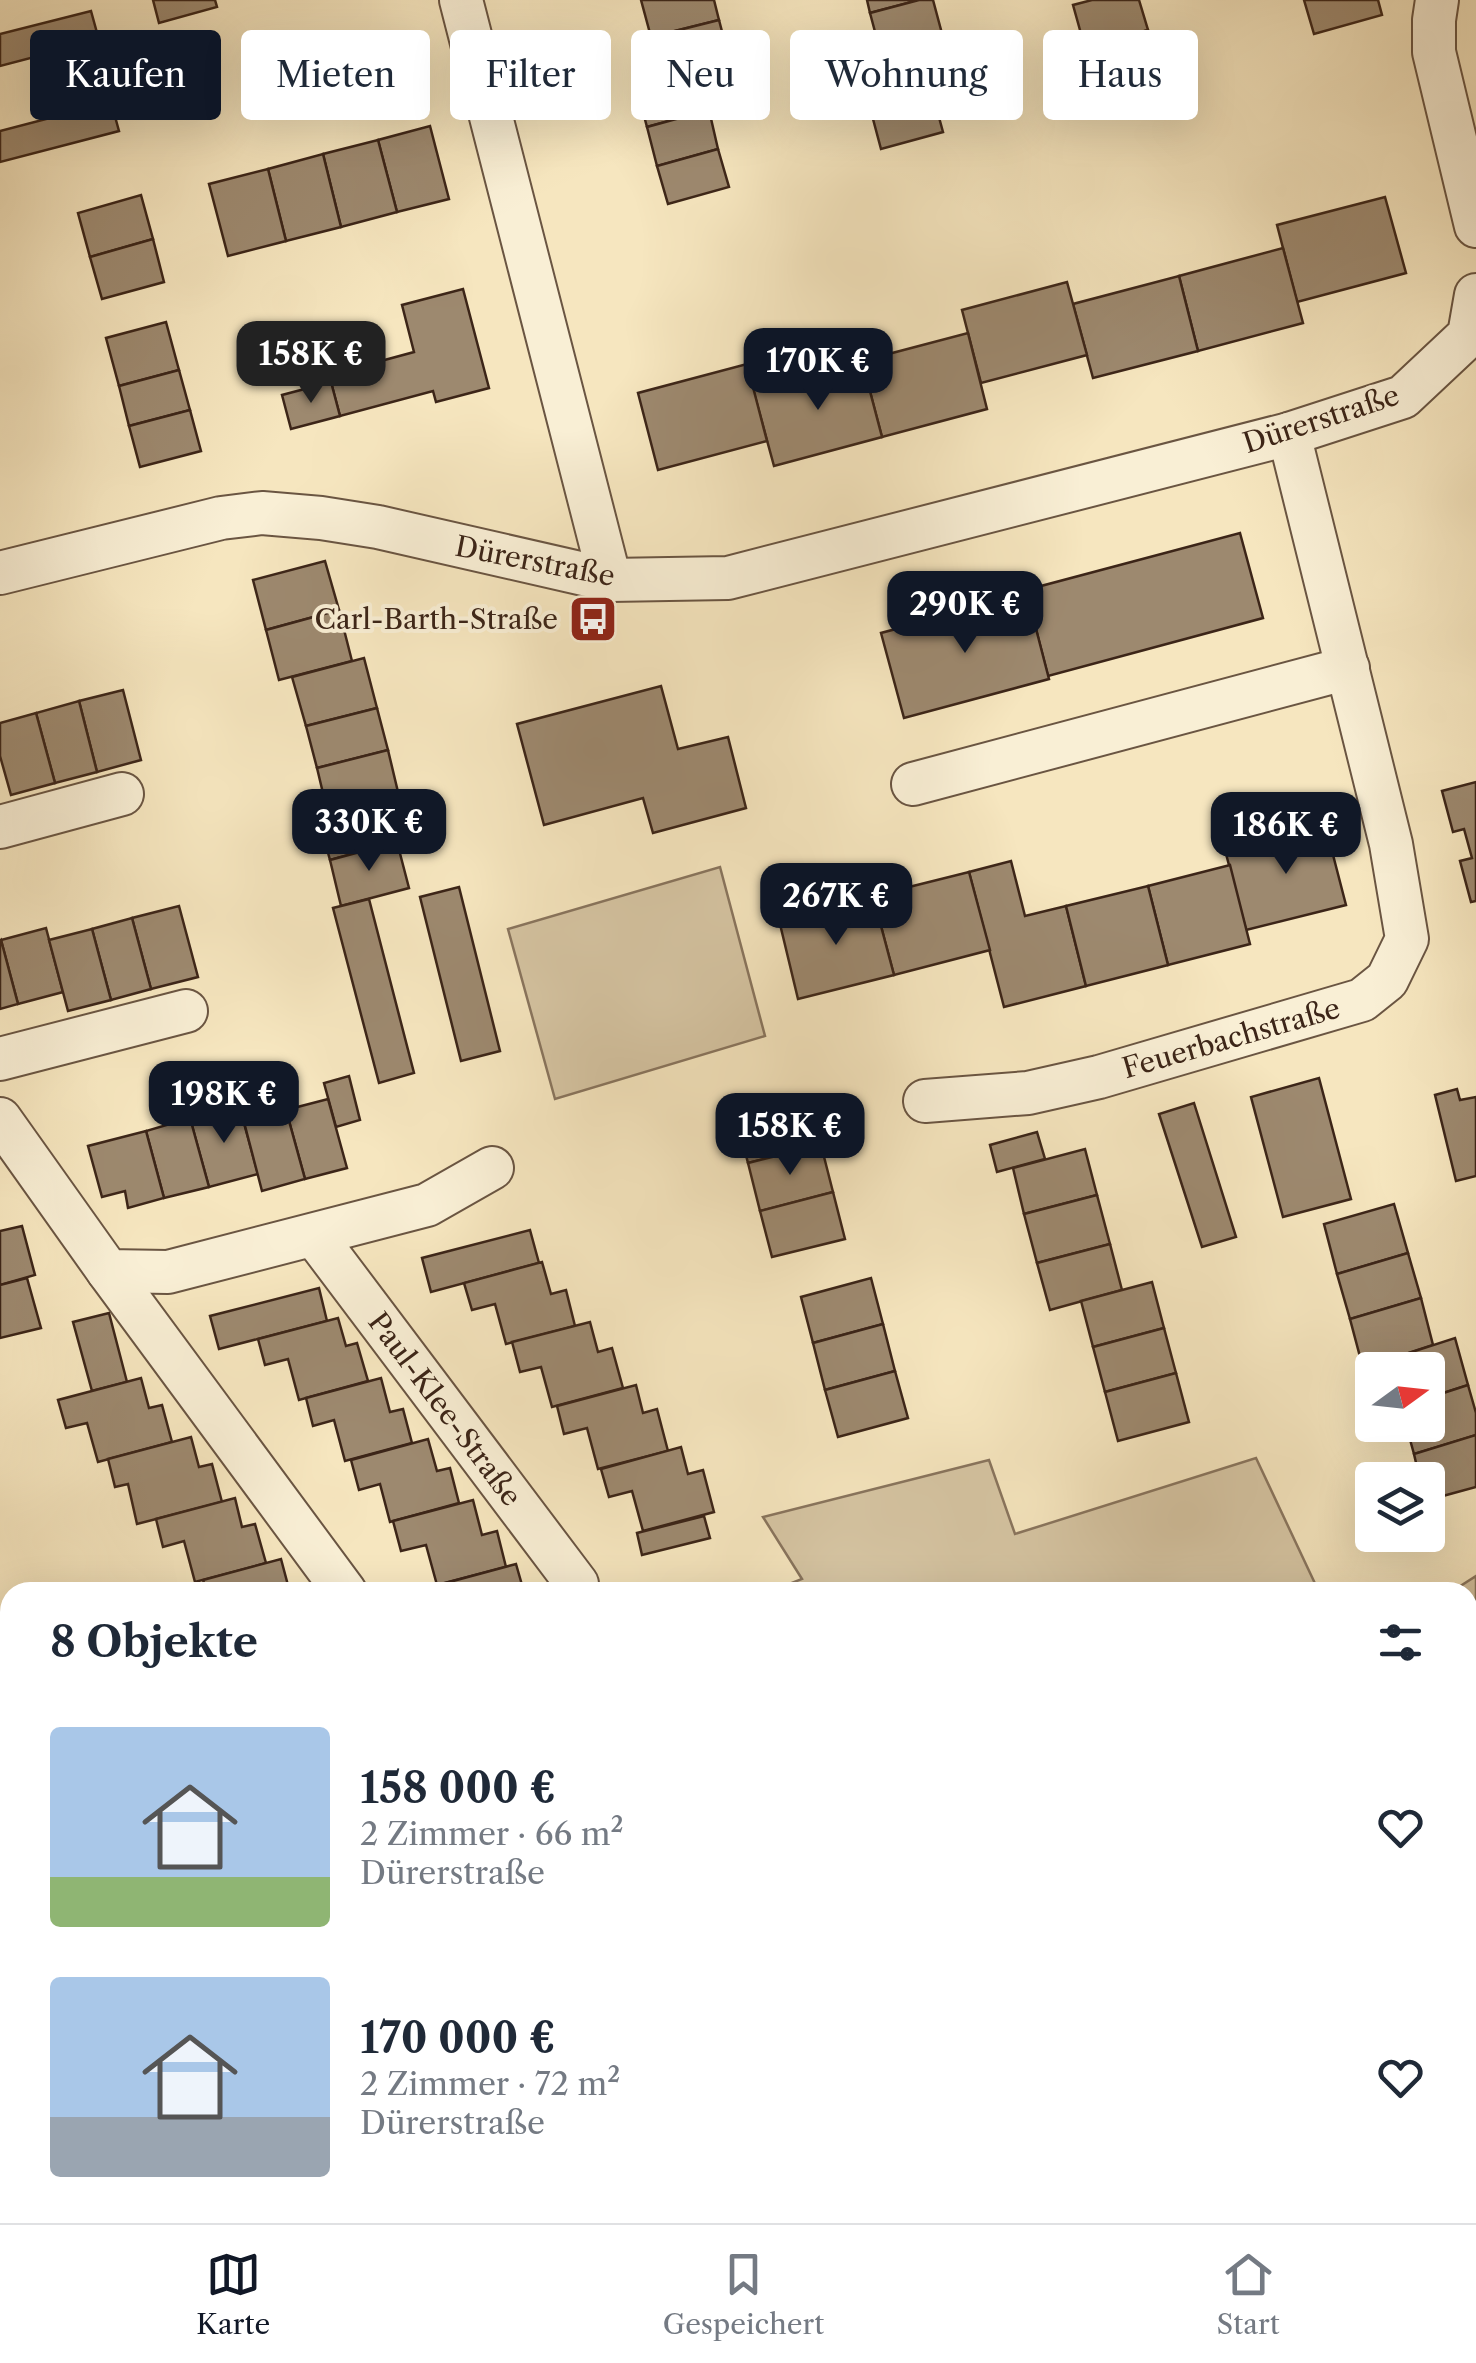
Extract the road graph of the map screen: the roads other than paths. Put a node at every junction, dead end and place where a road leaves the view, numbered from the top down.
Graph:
1 (462, 0) edge
2 (1437, 0) edge
3 (1476, 226) edge
4 (1476, 295) edge
5 (1288, 434) junction
6 (0, 573) edge
7 (610, 580) junction
8 (1348, 668) junction
9 (913, 784) dead end
10 (122, 794) dead end
11 (0, 828) edge
12 (186, 1012) dead end
13 (0, 1059) edge
14 (925, 1101) dead end
15 (0, 1119) edge
16 (492, 1168) dead end
17 (314, 1235) junction
18 (108, 1272) junction
19 (338, 1582) edge
20 (575, 1582) edge

1 - 7 street
2 - 3 street
4 - 5 street, Dürerstraße
5 - 7 street, Dürerstraße
5 - 8 street, Feuerbachstraße
6 - 7 street, Dürerstraße
8 - 9 street
8 - 14 street, Feuerbachstraße
10 - 11 street
12 - 13 street
15 - 18 street
16 - 17 street
17 - 18 street
17 - 20 street, Paul-Klee-Straße
18 - 19 street

